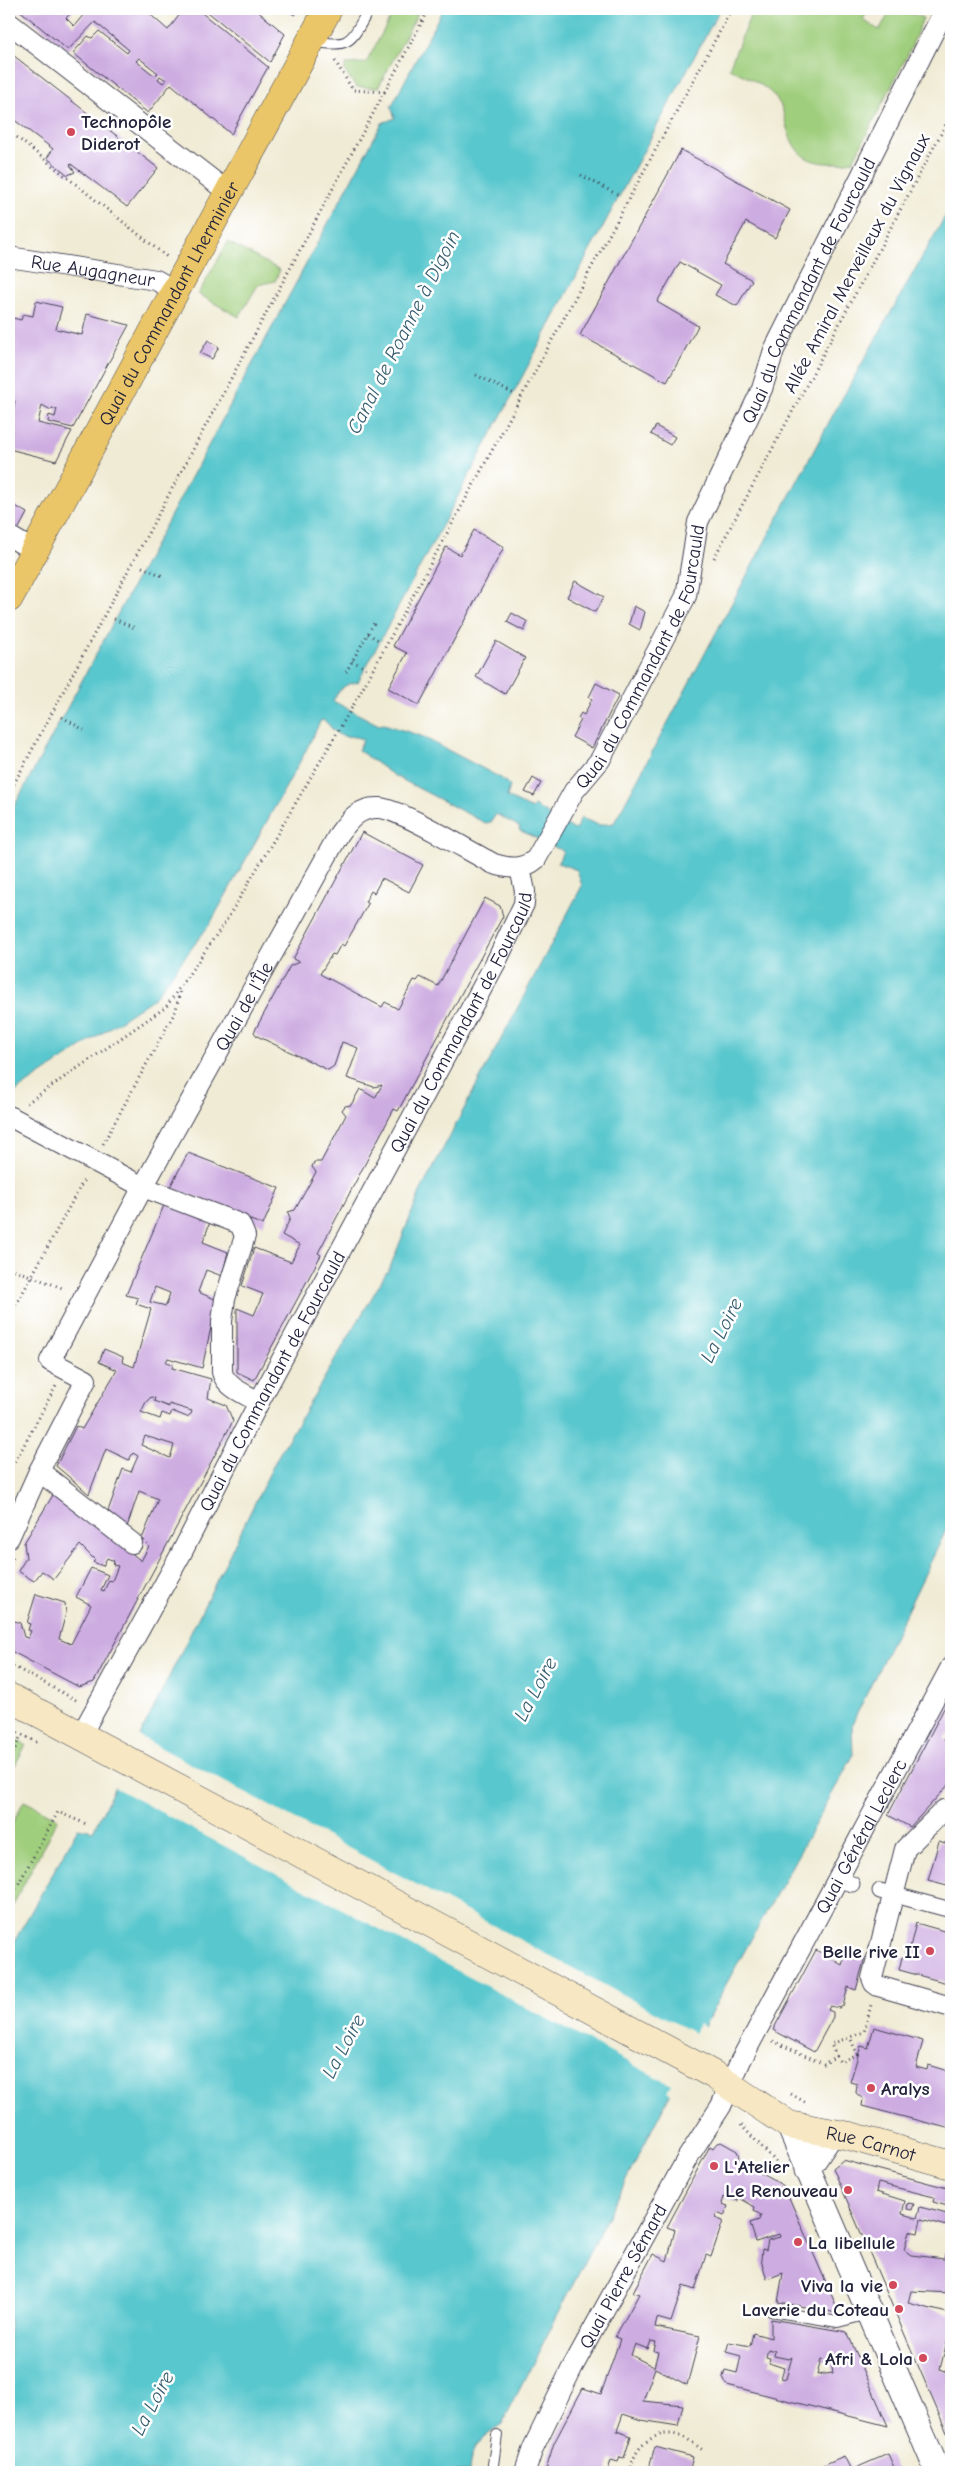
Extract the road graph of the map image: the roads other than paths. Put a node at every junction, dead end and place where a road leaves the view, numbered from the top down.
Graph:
1 (328, 9) edge
2 (369, 9) edge
3 (941, 10) edge
4 (9, 23) edge
5 (311, 41) junction
6 (229, 193) junction
7 (9, 258) edge
8 (175, 291) junction
9 (9, 536) edge
10 (34, 551) junction
11 (9, 598) edge
12 (520, 868) junction
13 (14, 1110) edge
14 (143, 1186) junction
15 (259, 1402) junction
16 (39, 1471) junction
17 (9, 1538) edge
18 (132, 1544) dead end
19 (951, 1668) edge
20 (9, 1697) edge
21 (81, 1735) junction
22 (949, 1808) edge
23 (886, 1893) junction
24 (951, 1910) edge
25 (951, 2007) edge
26 (721, 2089) junction
27 (788, 2125) junction
28 (832, 2133) junction
29 (951, 2165) edge
30 (807, 2170) junction
31 (771, 2311) dead end
32 (869, 2314) junction
33 (497, 2435) dead end
34 (492, 2472) edge
35 (525, 2472) edge
36 (938, 2472) edge

1 - 5 main road, Quai du Commandant Lherminier
2 - 5 lane
3 - 12 street, Quai du Commandant de Fourcauld
4 - 6 street
5 - 6 main road, Quai du Commandant Lherminier
6 - 8 main road, Quai du Commandant Lherminier
7 - 8 street, Rue Augagneur
8 - 10 main road, Quai du Commandant Lherminier
9 - 10 street
10 - 11 main road, Quai du Commandant Lherminier
12 - 14 street, Quai de l'Île
12 - 15 street, Quai du Commandant de Fourcauld
13 - 14 street
14 - 15 street
14 - 16 street, Quai de l'Île
15 - 21 street, Quai du Commandant de Fourcauld
16 - 17 street
16 - 18 street
19 - 26 street, Quai Général Leclerc
20 - 21 main road
21 - 26 main road
22 - 23 street
23 - 24 street
23 - 25 street
26 - 27 main road
26 - 35 street, Quai Pierre Sémard
27 - 28 main road, Rue Carnot
27 - 30 street
28 - 29 main road, Rue Carnot
28 - 30 street
30 - 32 street
31 - 32 lane
32 - 36 street
33 - 34 lane

